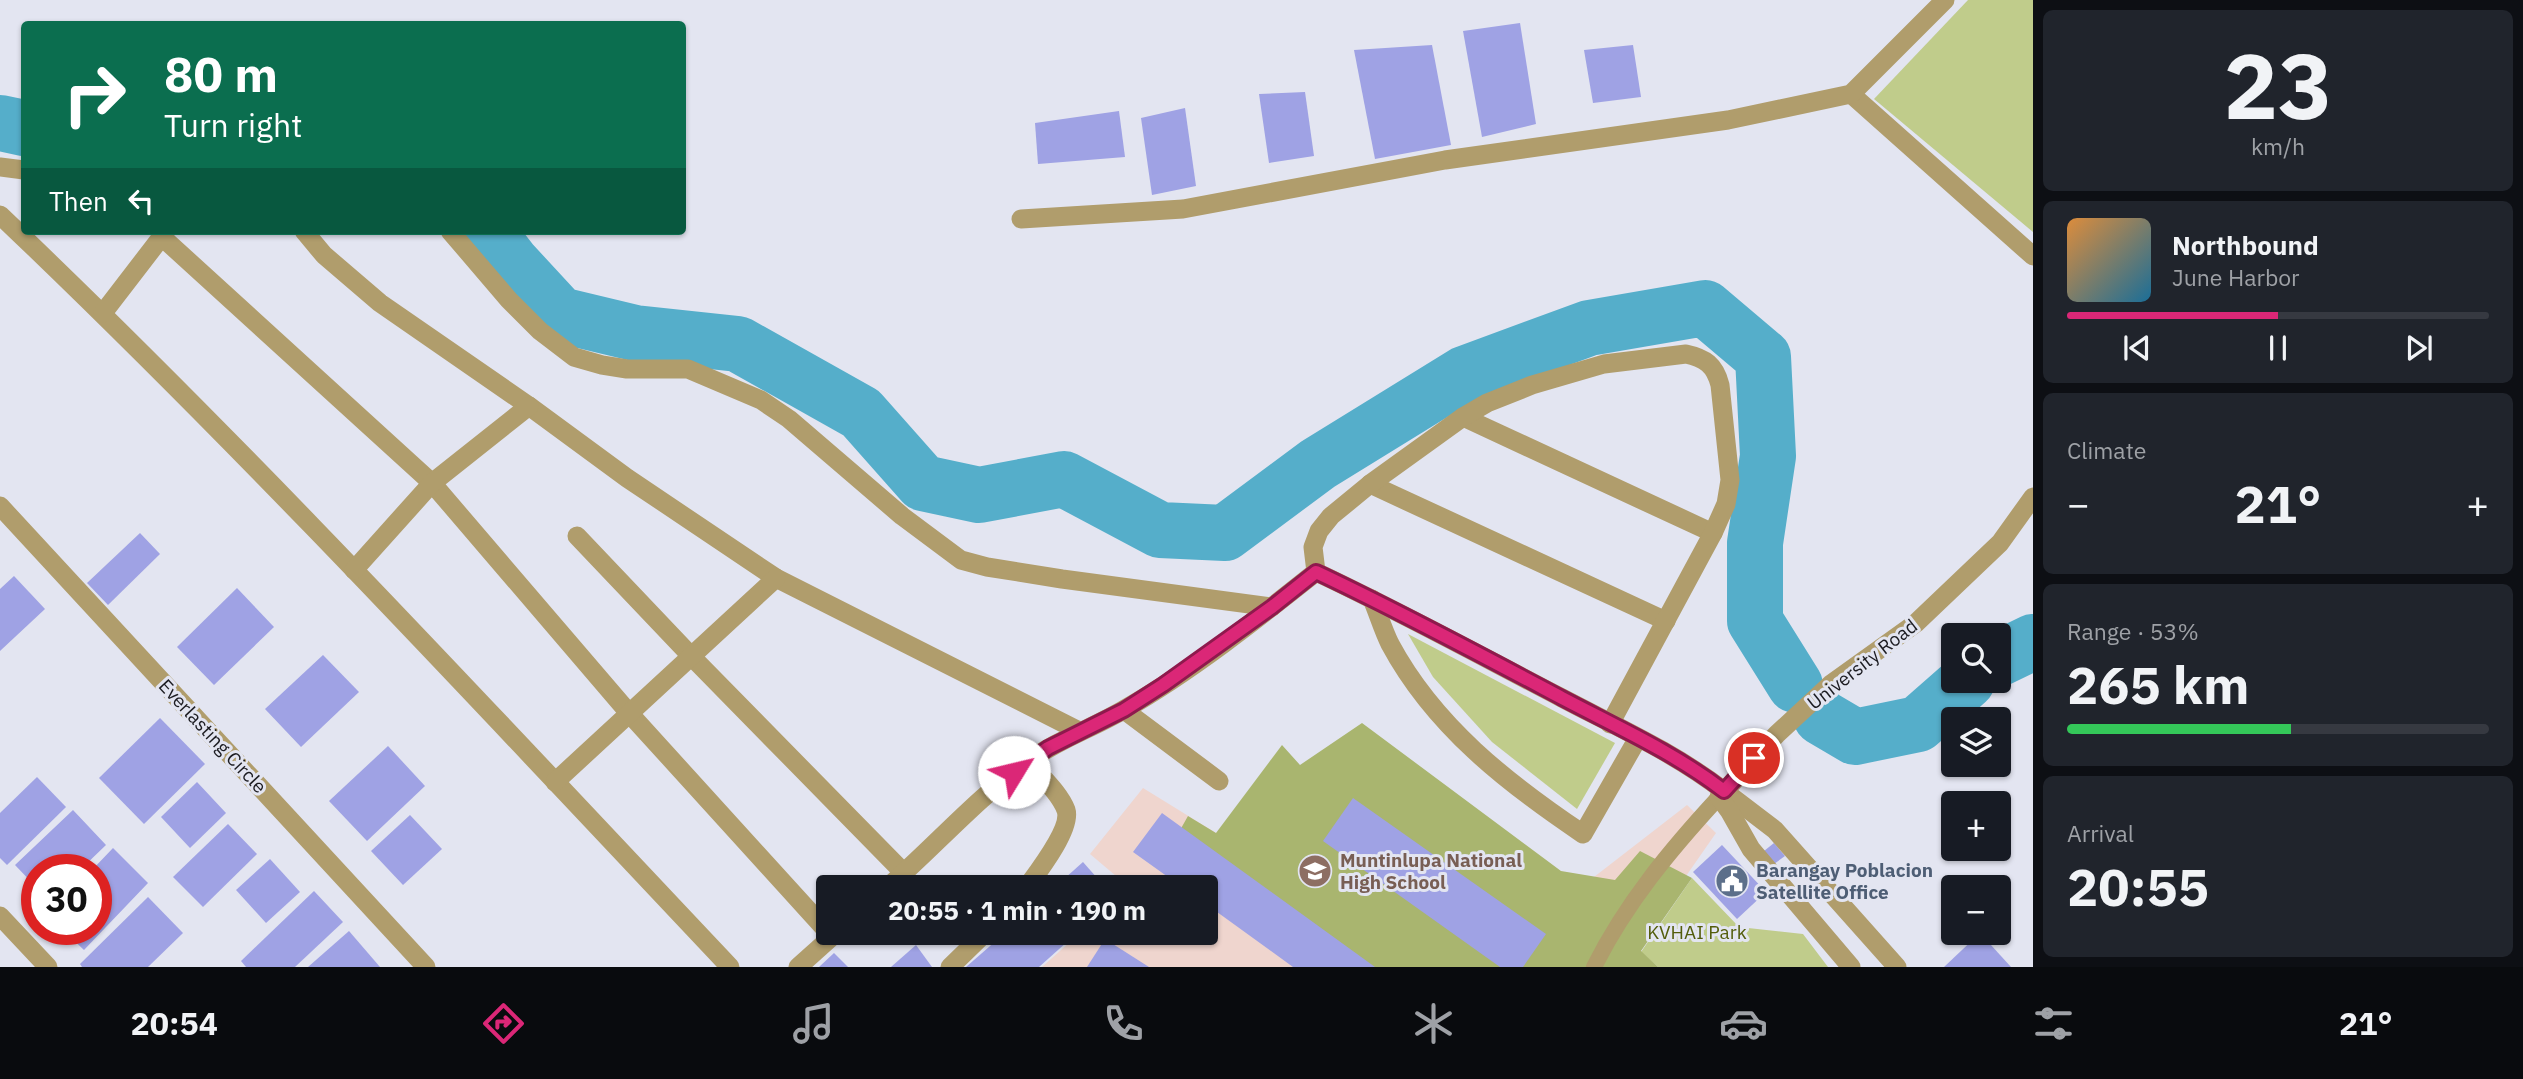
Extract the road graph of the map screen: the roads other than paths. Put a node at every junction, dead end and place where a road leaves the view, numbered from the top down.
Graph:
1 (1945, 0) edge
2 (1851, 94) junction
3 (0, 167) edge
4 (21, 170) edge
5 (0, 215) edge
6 (1021, 219) dead end
7 (21, 235) edge
8 (21, 235) edge
9 (163, 235) edge
10 (165, 235) edge
11 (306, 235) edge
12 (453, 235) edge
13 (2033, 256) edge
14 (103, 313) junction
15 (528, 406) junction
16 (1463, 417) junction
17 (432, 483) junction
18 (1370, 484) junction
19 (2033, 497) edge
20 (0, 506) edge
21 (1713, 533) junction
22 (577, 536) dead end
23 (354, 570) junction
24 (1316, 572) junction
25 (776, 578) junction
26 (1372, 599) junction
27 (1272, 607) junction
28 (1666, 621) junction
29 (692, 657) junction
30 (1124, 710) junction
31 (629, 713) junction
32 (1610, 724) junction
33 (1079, 731) junction
34 (1638, 738) junction
35 (1028, 761) junction
36 (1219, 781) dead end
37 (555, 782) junction
38 (1722, 794) junction
39 (904, 873) junction
40 (902, 875) edge
41 (1036, 875) edge
42 (816, 918) edge
43 (3, 924) edge
44 (820, 945) edge
45 (973, 945) edge
46 (48, 967) edge
47 (426, 967) edge
48 (730, 967) edge
49 (798, 967) edge
50 (950, 967) edge
51 (1595, 967) edge
52 (1851, 967) edge
53 (1897, 967) edge

1 - 2 street
2 - 6 street
2 - 13 street
3 - 4 street
5 - 8 street
7 - 14 street
9 - 14 street
10 - 17 street
11 - 15 street
12 - 27 street
14 - 23 street
15 - 17 street
15 - 25 street
16 - 18 street
16 - 21 street
16 - 21 street
17 - 23 street
17 - 31 street
18 - 24 street
18 - 28 street
19 - 38 street, University Road
20 - 47 street, Everlasting Circle
21 - 28 street
22 - 29 street
23 - 37 street
24 - 26 street
24 - 27 street
25 - 29 street
25 - 33 street
26 - 32 street
26 - 34 street
27 - 30 street
28 - 32 street
29 - 31 street
29 - 39 street
30 - 33 street
30 - 36 street
31 - 37 street
31 - 42 street
32 - 34 street
33 - 35 street
34 - 38 street
35 - 39 street
35 - 41 street
37 - 48 street
38 - 51 lane, University Road
38 - 52 street
38 - 53 street
39 - 40 street
43 - 46 street
44 - 49 street
45 - 50 street

